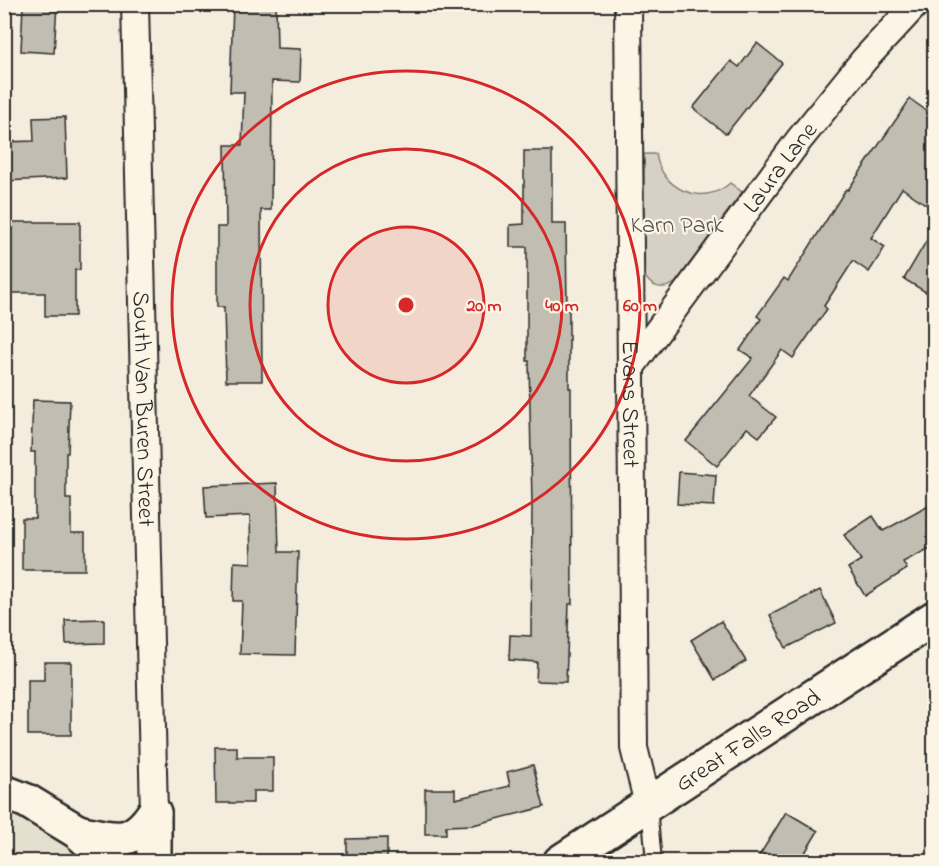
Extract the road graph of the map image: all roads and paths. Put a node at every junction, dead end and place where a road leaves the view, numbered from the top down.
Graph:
1 (135, 4) edge
2 (628, 4) edge
3 (916, 4) edge
4 (631, 367) junction
5 (934, 618) edge
6 (4, 792) edge
7 (648, 804) junction
8 (154, 813) junction
9 (98, 851) edge
10 (154, 861) edge
11 (560, 861) edge
12 (654, 861) edge

1 - 8 street, South Van Buren Street
2 - 4 street, Evans Street
3 - 4 street, Laura Lane
4 - 7 street, Evans Street
5 - 7 main road, Great Falls Road
6 - 9 main road
7 - 11 main road, Great Falls Road
7 - 12 lane
8 - 9 main road
8 - 10 main road

